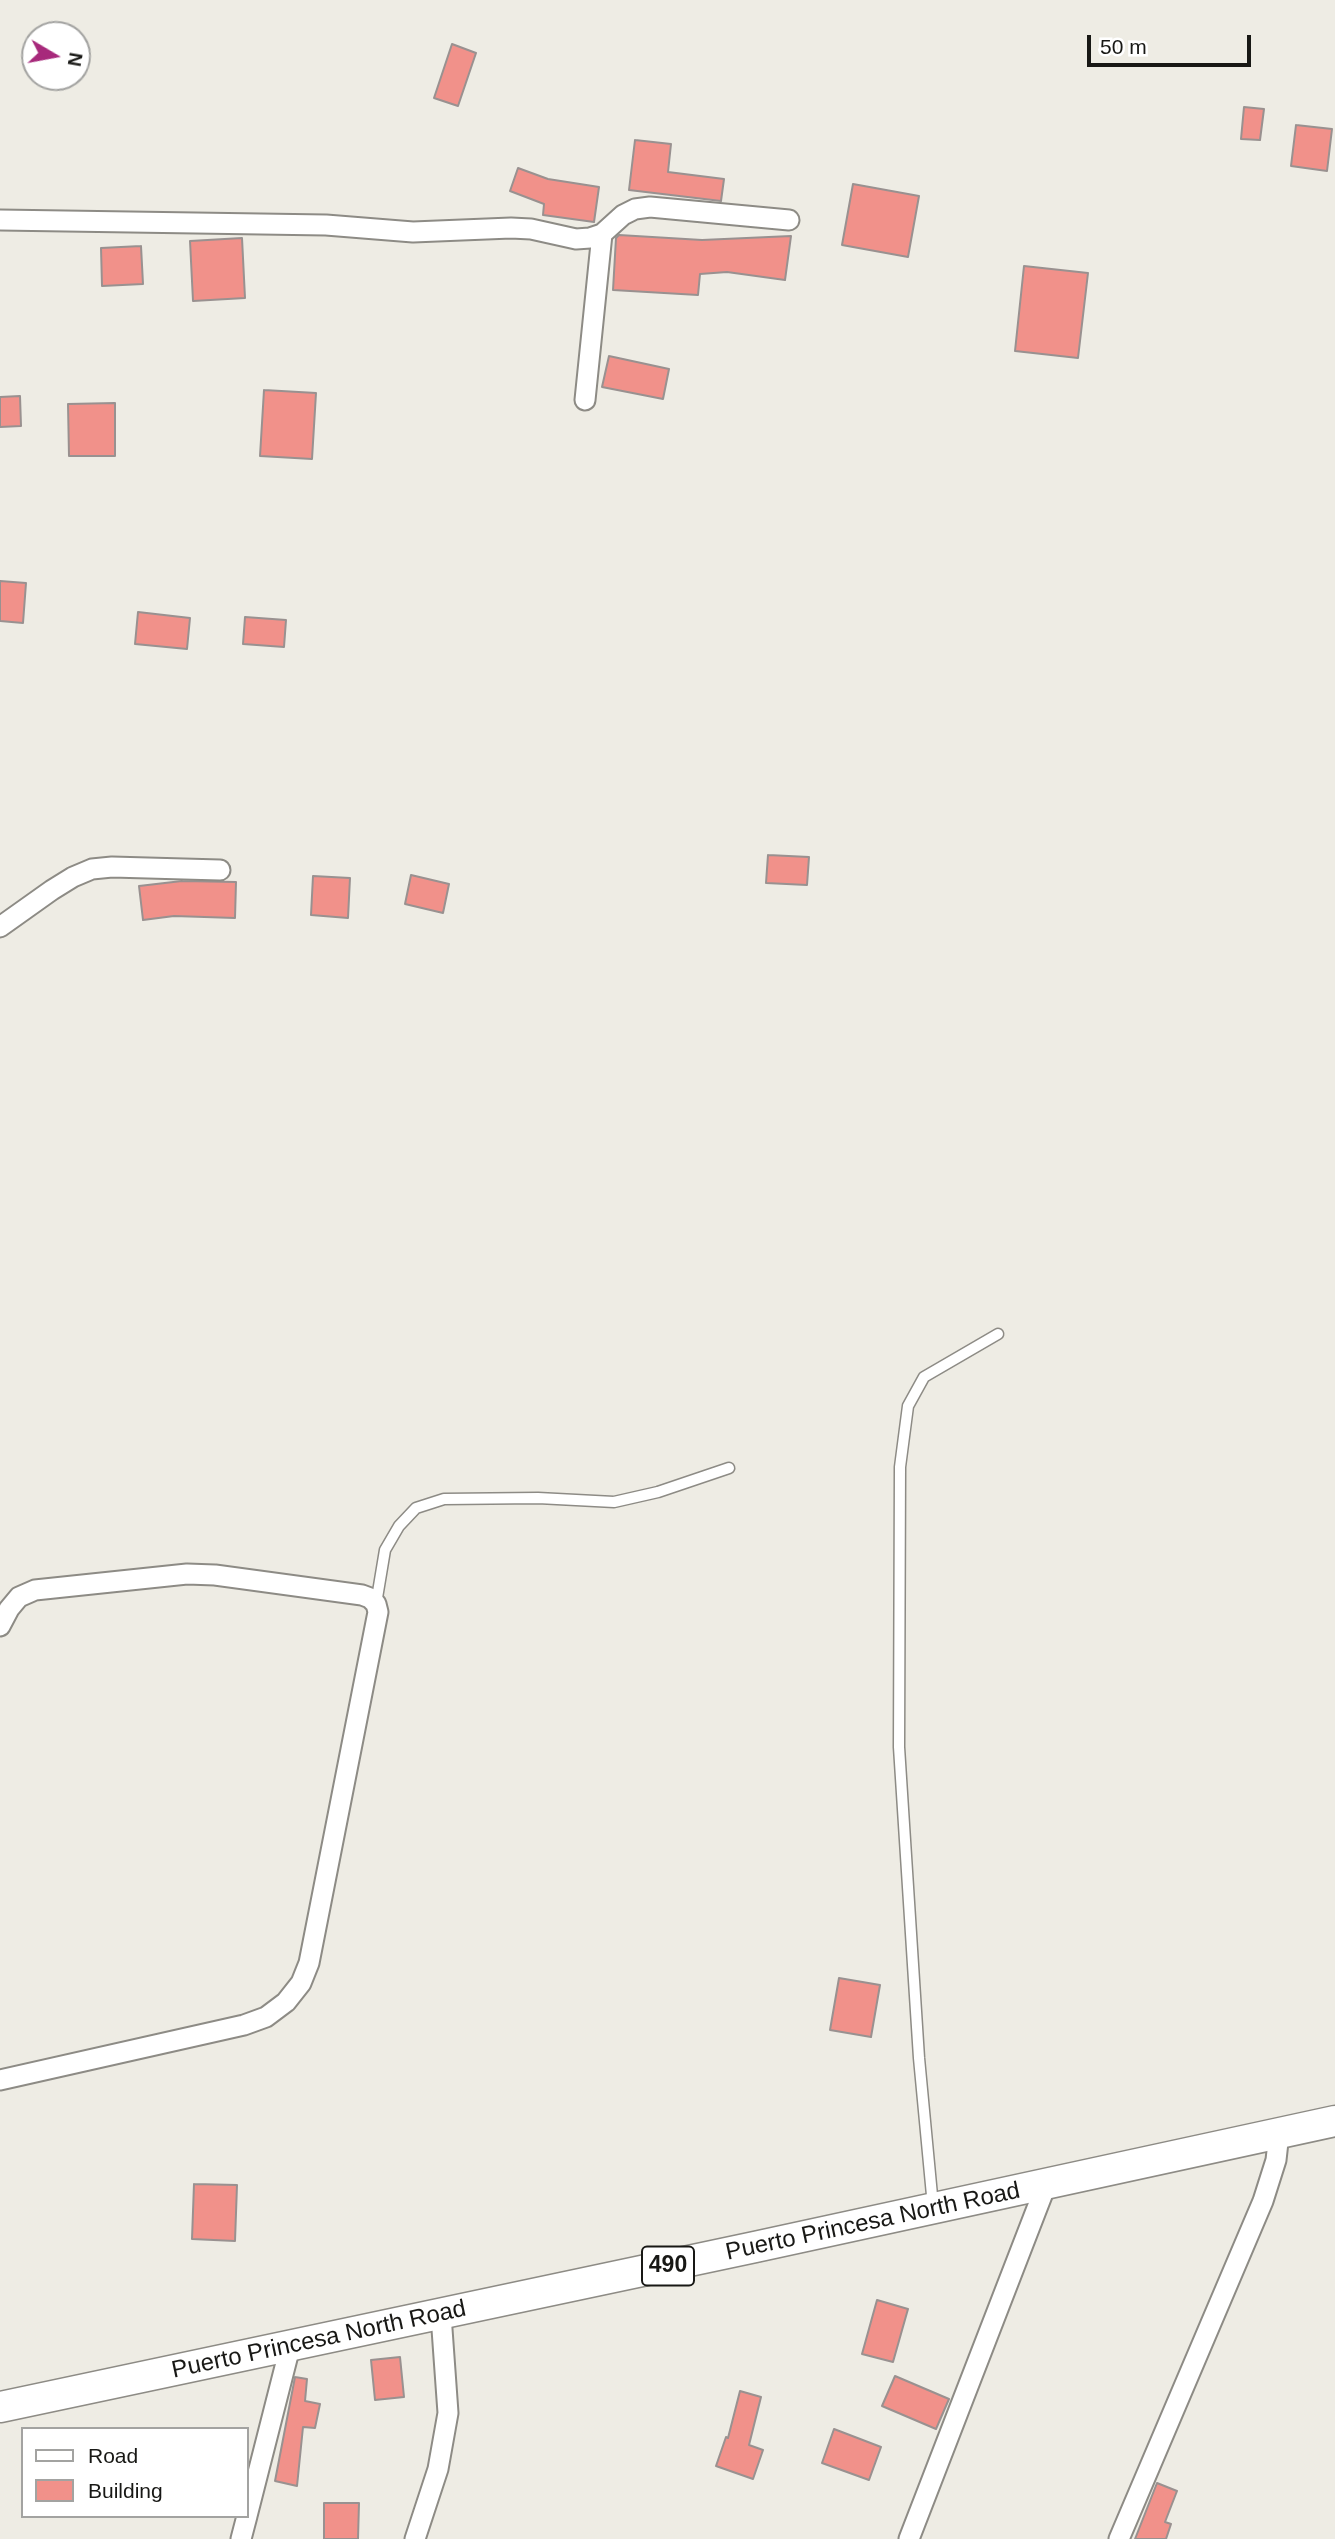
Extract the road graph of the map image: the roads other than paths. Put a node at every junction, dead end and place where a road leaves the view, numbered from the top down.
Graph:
1 (0, 220) edge
2 (789, 220) dead end
3 (602, 234) junction
4 (585, 400) dead end
5 (220, 870) dead end
6 (0, 927) edge
7 (998, 1334) dead end
8 (729, 1468) dead end
9 (376, 1604) junction
10 (0, 1626) edge
11 (0, 2080) edge
12 (1335, 2121) edge
13 (1279, 2133) junction
14 (1046, 2185) junction
15 (933, 2209) junction
16 (442, 2315) junction
17 (290, 2347) junction
18 (0, 2407) edge
19 (248, 2512) edge
20 (246, 2518) edge
21 (241, 2539) edge
22 (415, 2539) edge
23 (909, 2539) edge
24 (1119, 2539) edge

1 - 3 street
2 - 3 street
3 - 4 street
5 - 6 street
7 - 15 lane
8 - 9 lane
9 - 10 street
9 - 11 street
12 - 13 main road, Puerto Princesa North Road / 490
13 - 14 main road, Puerto Princesa North Road / 490
13 - 24 street
14 - 15 main road, Puerto Princesa North Road / 490
14 - 23 street
15 - 16 main road, Puerto Princesa North Road / 490
16 - 17 main road, Puerto Princesa North Road / 490
16 - 22 street
17 - 18 main road, Puerto Princesa North Road / 490
17 - 19 street
20 - 21 street

